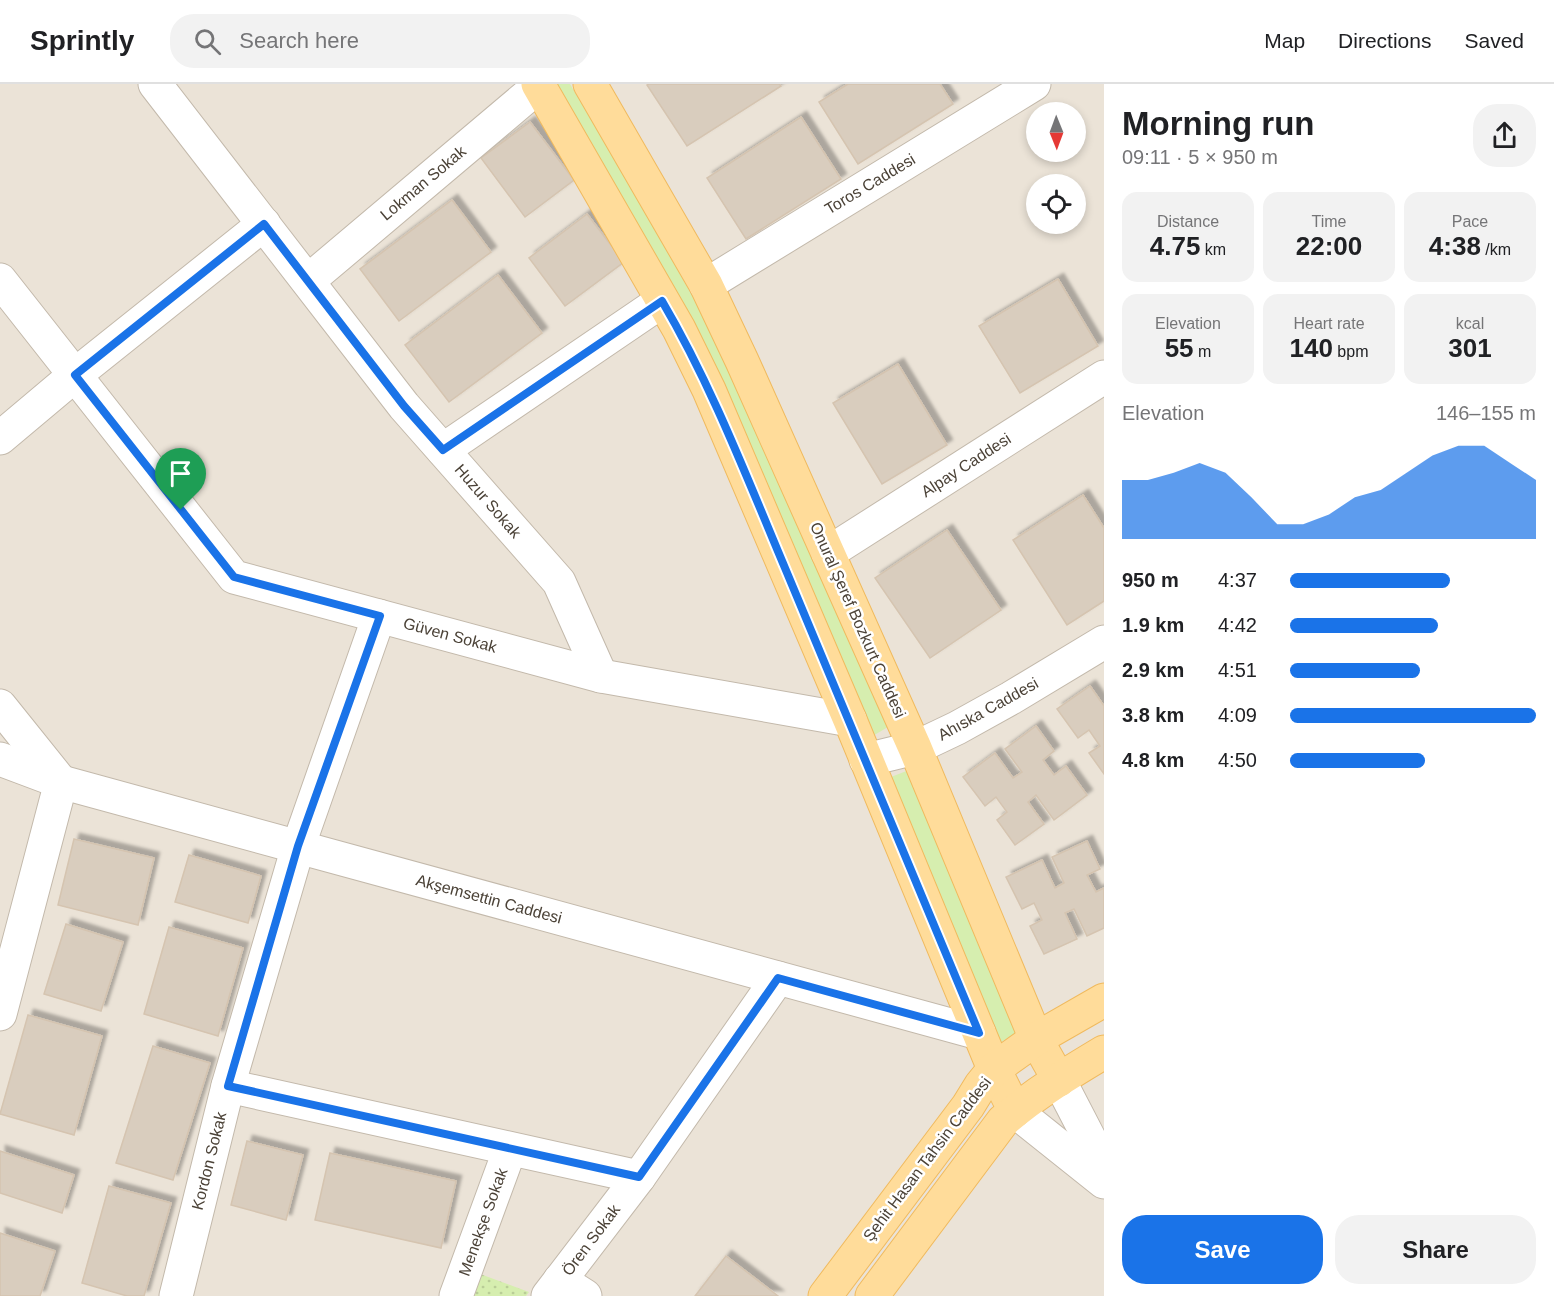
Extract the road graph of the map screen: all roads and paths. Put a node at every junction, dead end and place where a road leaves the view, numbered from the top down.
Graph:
1 (590, 84) edge
2 (1034, 84) edge
3 (538, 85) edge
4 (168, 89) edge
5 (264, 224) junction
6 (0, 280) edge
7 (308, 281) junction
8 (705, 285) junction
9 (662, 301) junction
10 (75, 375) junction
11 (1104, 377) edge
12 (0, 438) edge
13 (443, 450) junction
14 (828, 553) junction
15 (380, 616) junction
16 (1104, 642) edge
17 (601, 676) junction
18 (0, 706) edge
19 (850, 720) junction
20 (915, 748) junction
21 (0, 759) edge
22 (866, 760) junction
23 (61, 782) junction
24 (298, 846) junction
25 (778, 978) junction
26 (1104, 1000) edge
27 (0, 1014) edge
28 (979, 1033) junction
29 (1036, 1039) junction
30 (1104, 1052) edge
31 (994, 1069) junction
32 (1059, 1080) junction
33 (228, 1086) junction
34 (1015, 1111) junction
35 (510, 1149) junction
36 (1104, 1167) edge
37 (639, 1177) junction
38 (1104, 1182) edge
39 (565, 1291) edge
40 (176, 1296) edge
41 (456, 1296) edge
42 (825, 1296) edge
43 (872, 1296) edge

1 - 8 main road, Onural Şeref Bozkurt Caddesi
2 - 8 street, Toros Caddesi
3 - 7 street, Lokman Sokak
3 - 9 main road
4 - 5 street, Huzur Sokak
5 - 7 street, Huzur Sokak
5 - 10 street
6 - 10 street, Güven Sokak
7 - 13 street, Huzur Sokak
8 - 14 main road, Onural Şeref Bozkurt Caddesi
9 - 13 street
9 - 19 main road
10 - 12 street
10 - 15 street, Güven Sokak
11 - 14 street, Alpay Caddesi
13 - 17 street, Huzur Sokak
14 - 20 main road, Onural Şeref Bozkurt Caddesi
15 - 17 street, Güven Sokak
15 - 24 street, Kordon Sokak
16 - 20 street, Ahıska Caddesi
17 - 19 street, Güven Sokak
18 - 23 street
19 - 22 main road
20 - 22 street, Ahıska Caddesi
20 - 29 main road, Onural Şeref Bozkurt Caddesi
21 - 23 street, Akşemsettin Caddesi
22 - 28 main road
23 - 24 street, Akşemsettin Caddesi
23 - 27 street
24 - 25 street, Akşemsettin Caddesi
24 - 33 street, Kordon Sokak
25 - 28 street, Akşemsettin Caddesi
25 - 37 street, Ören Sokak
26 - 29 main road, Şehit Hasan Tahsin Caddesi
28 - 31 main road
29 - 31 main road, Şehit Hasan Tahsin Caddesi
29 - 32 main road, Onural Şeref Bozkurt Caddesi
30 - 32 main road
31 - 34 main road
31 - 42 main road, Şehit Hasan Tahsin Caddesi
32 - 34 main road
32 - 36 street, Onural Şeref Bozkurt Caddesi
33 - 35 street
33 - 40 street, Kordon Sokak
34 - 38 street
34 - 43 main road
35 - 37 street
35 - 41 street, Menekşe Sokak
37 - 39 street, Ören Sokak

